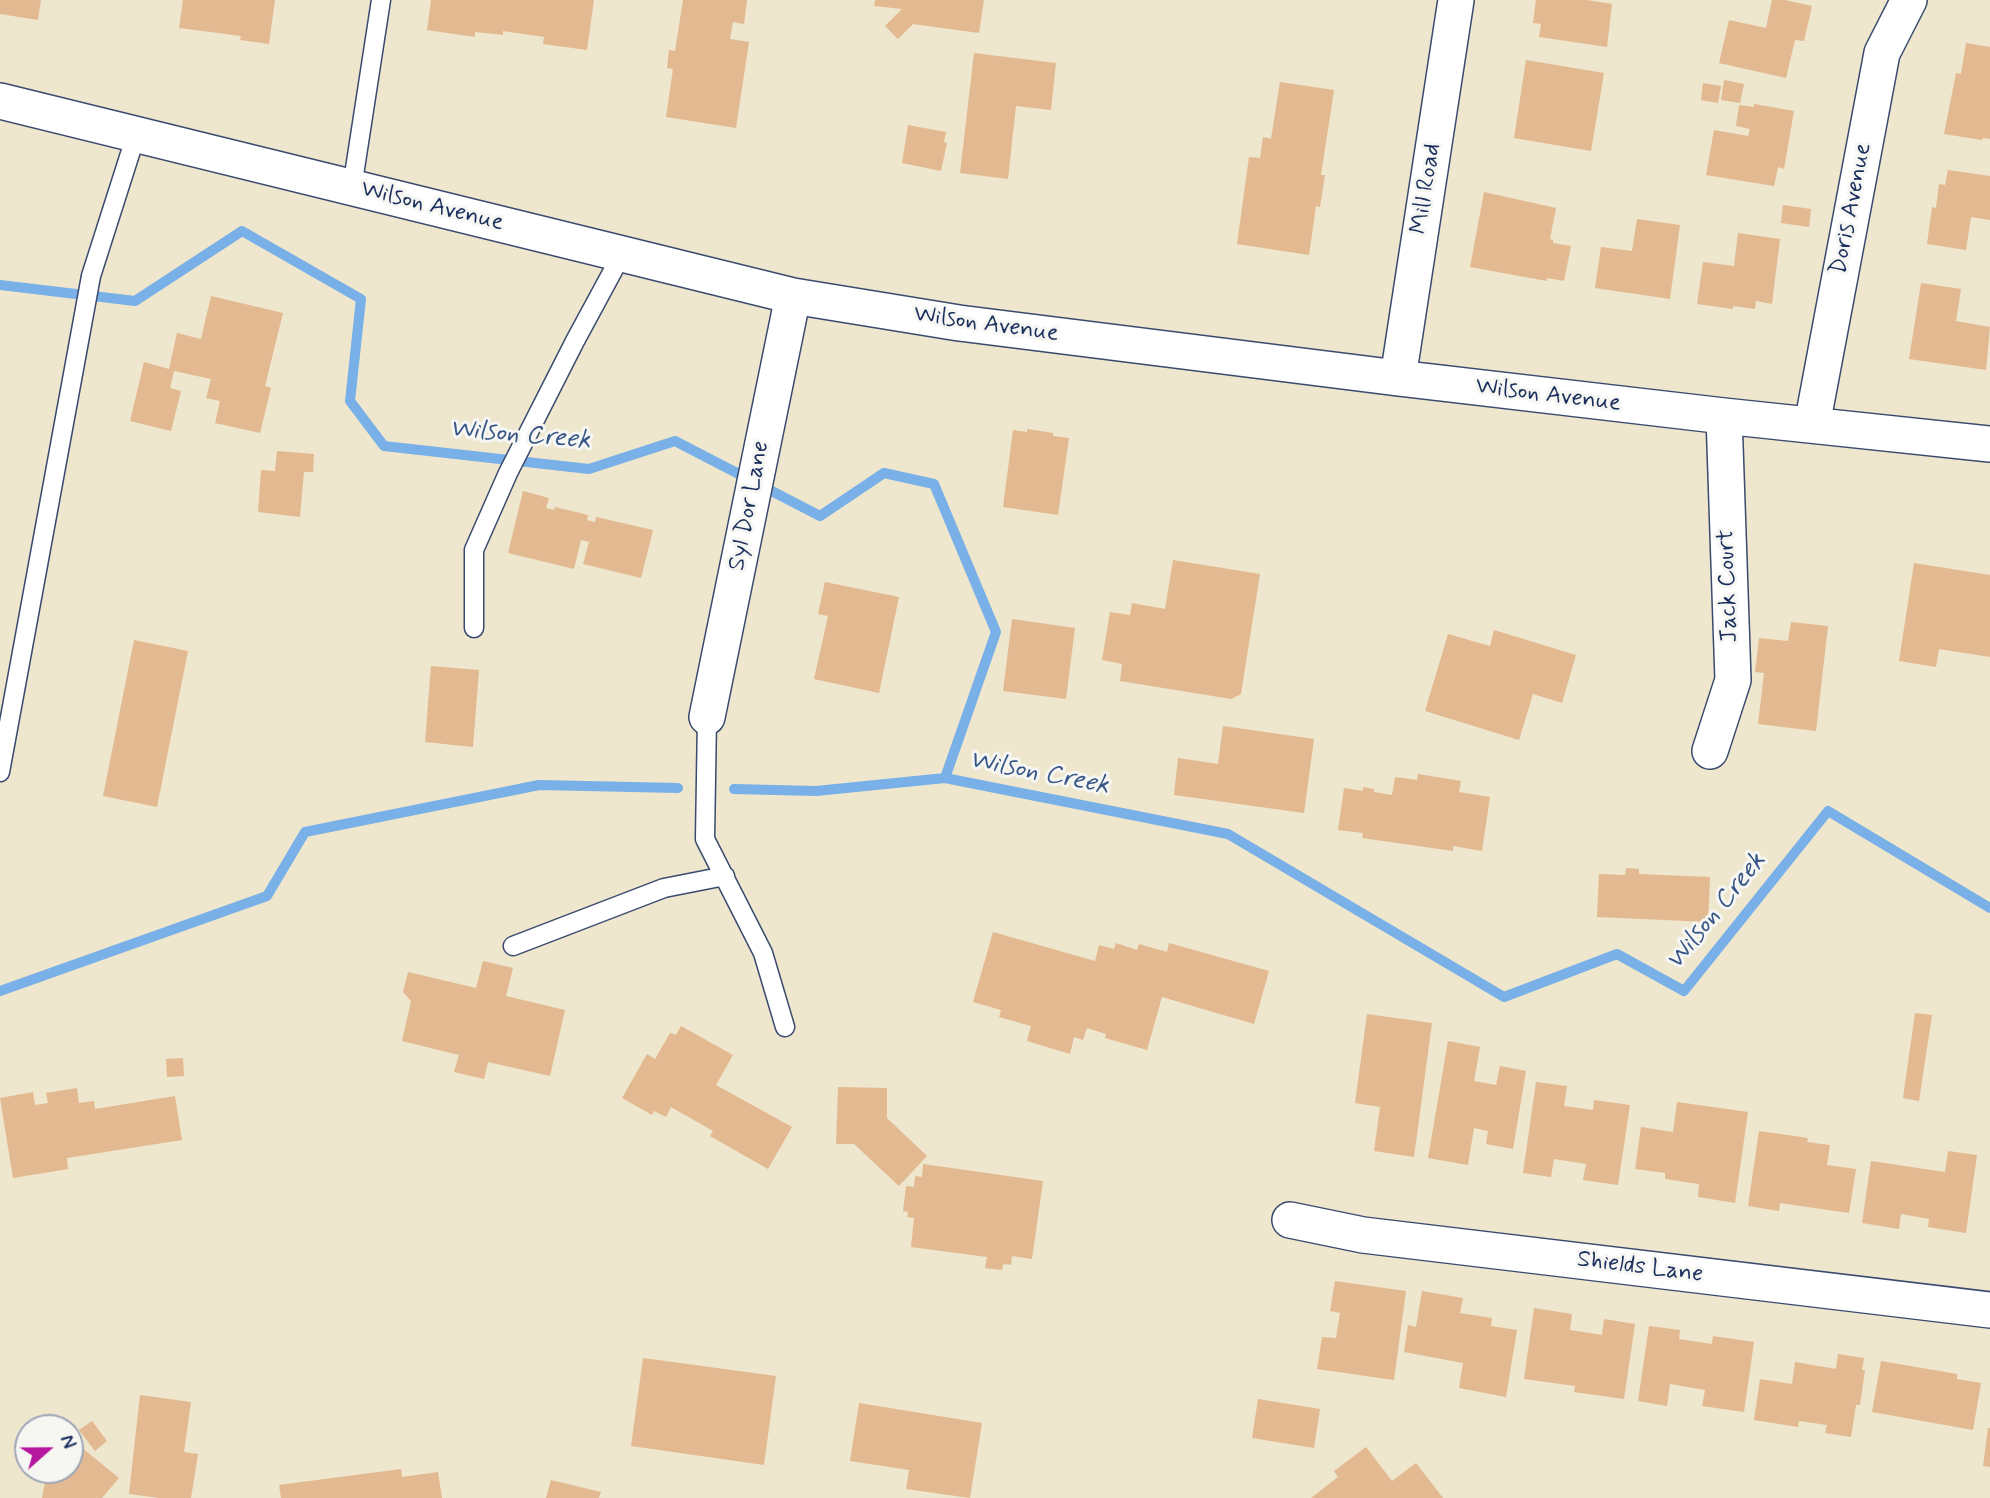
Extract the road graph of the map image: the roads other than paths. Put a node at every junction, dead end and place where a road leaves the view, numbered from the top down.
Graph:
1 (381, 0) edge
2 (1456, 0) edge
3 (1909, 0) edge
4 (0, 101) edge
5 (136, 135) junction
6 (352, 188) junction
7 (622, 254) junction
8 (793, 296) junction
9 (1398, 378) junction
10 (1724, 416) junction
11 (1812, 425) junction
12 (1990, 444) edge
13 (474, 628) dead end
14 (707, 717) joint
15 (1710, 751) dead end
16 (0, 772) edge
17 (725, 876) junction
18 (513, 946) dead end
19 (785, 1027) dead end
20 (1290, 1220) dead end
21 (1990, 1310) edge

1 - 6 lane
2 - 9 street, Mill Road
3 - 11 street, Doris Avenue
4 - 5 street, Wilson Avenue
5 - 6 street, Wilson Avenue
5 - 16 lane
6 - 7 street, Wilson Avenue
7 - 8 street, Wilson Avenue
7 - 13 lane
8 - 9 street, Wilson Avenue
8 - 14 street, Syl Dor Lane
9 - 10 street, Wilson Avenue
10 - 11 street, Wilson Avenue
10 - 15 street, Jack Court
11 - 12 street, Wilson Avenue
14 - 17 lane
17 - 18 lane
17 - 19 lane
20 - 21 street, Shields Lane

